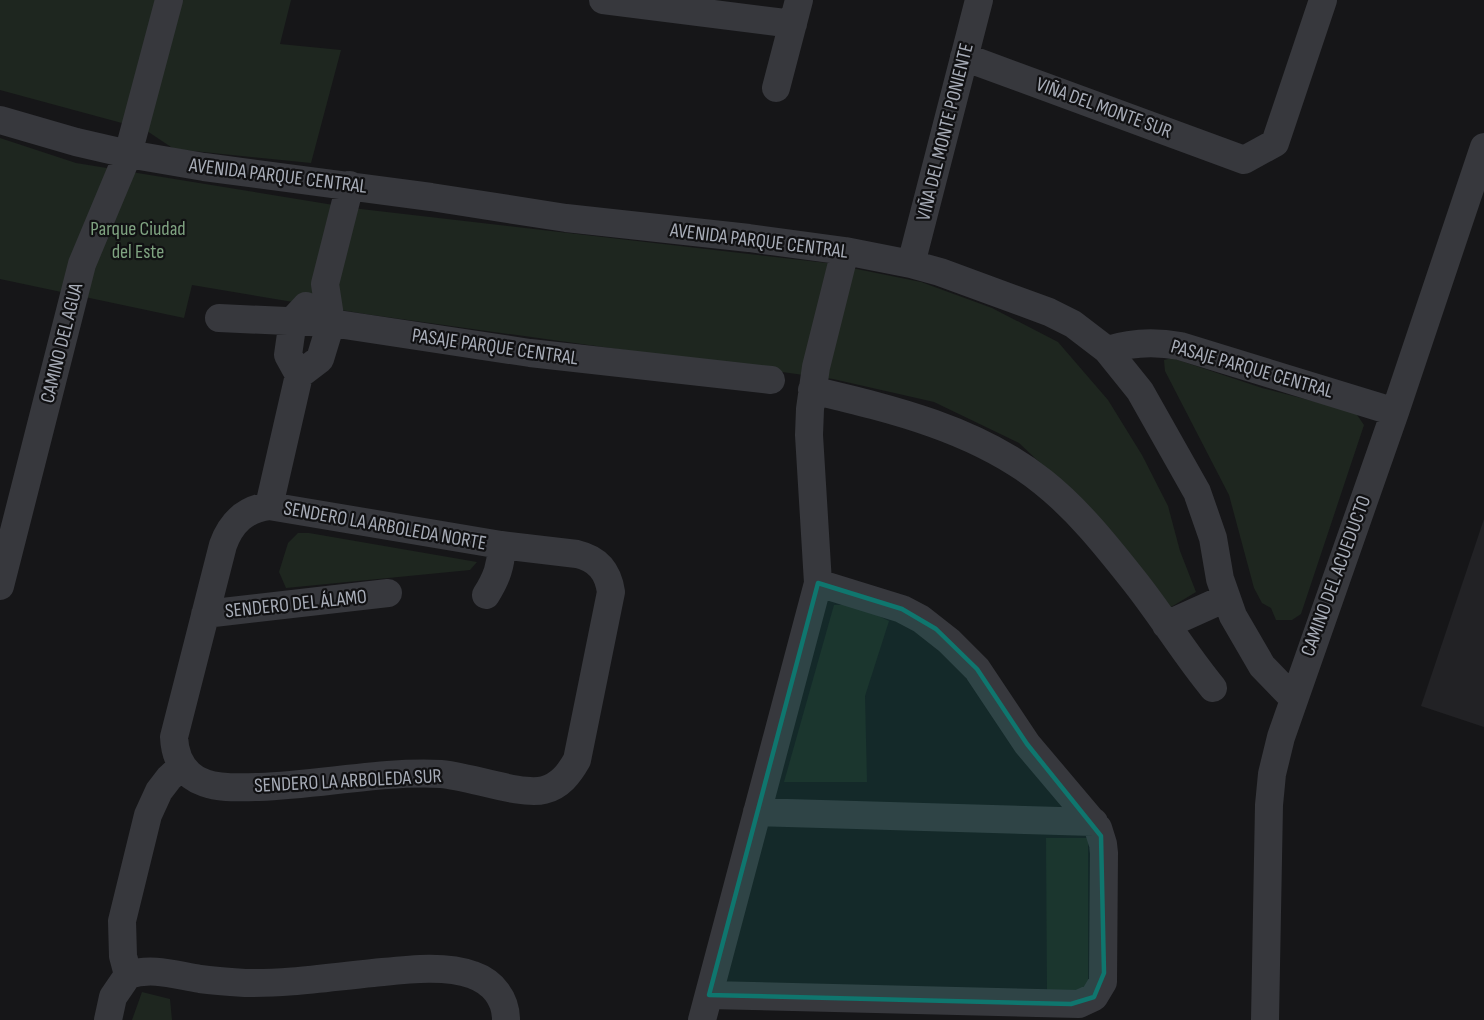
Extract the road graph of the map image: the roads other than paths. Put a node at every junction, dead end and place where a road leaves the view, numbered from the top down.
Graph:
1 (169, 0) edge
2 (603, 0) edge
3 (979, 0) edge
4 (1323, 0) edge
5 (796, 12) edge
6 (964, 57) junction
7 (776, 88) dead end
8 (0, 120) edge
9 (1484, 147) edge
10 (128, 154) junction
11 (350, 185) junction
12 (845, 251) junction
13 (911, 264) junction
14 (325, 284) junction
15 (219, 318) dead end
16 (293, 320) junction
17 (331, 323) junction
18 (1107, 350) junction
19 (299, 375) junction
20 (771, 380) dead end
21 (812, 390) junction
22 (1395, 412) junction
23 (269, 506) junction
24 (501, 545) junction
25 (818, 583) junction
26 (0, 586) edge
27 (388, 593) dead end
28 (486, 595) dead end
29 (1226, 598) junction
30 (205, 614) junction
31 (1166, 625) junction
32 (1213, 688) dead end
33 (1293, 698) junction
34 (182, 766) junction
35 (555, 786) joint
36 (757, 812) junction
37 (1094, 822) junction
38 (128, 975) junction
39 (706, 1007) edge
40 (108, 1020) edge
41 (506, 1020) edge
42 (1265, 1020) edge

1 - 10 street, CAMINO DEL AGUA
2 - 5 street
3 - 6 street, VIÑA DEL MONTE PONIENTE
4 - 6 street, VIÑA DEL MONTE SUR
5 - 7 street
6 - 13 street, VIÑA DEL MONTE PONIENTE
8 - 10 street, AVENIDA PARQUE CENTRAL
9 - 22 street, CAMINO DEL ACUEDUCTO
10 - 11 street, AVENIDA PARQUE CENTRAL
10 - 26 street, CAMINO DEL AGUA
11 - 12 street, AVENIDA PARQUE CENTRAL
11 - 14 street
12 - 13 street, AVENIDA PARQUE CENTRAL
12 - 21 street
13 - 18 street, AVENIDA PARQUE CENTRAL
14 - 16 street
14 - 17 street
15 - 16 street, PASAJE PARQUE CENTRAL
16 - 17 street, PASAJE PARQUE CENTRAL
16 - 19 street
17 - 19 street
17 - 20 street, PASAJE PARQUE CENTRAL
18 - 22 street, PASAJE PARQUE CENTRAL
18 - 29 street, AVENIDA PARQUE CENTRAL
19 - 23 street
21 - 25 street
21 - 31 street
22 - 33 street, CAMINO DEL ACUEDUCTO
23 - 24 street, SENDERO LA ARBOLEDA NORTE
23 - 30 street
24 - 28 street, SENDERO LA ARBOLEDA NORTE
24 - 35 street, SENDERO LA ARBOLEDA NORTE
25 - 36 street
25 - 37 street
27 - 30 street, SENDERO DEL ÁLAMO
29 - 31 street
29 - 33 street, AVENIDA PARQUE CENTRAL
30 - 34 street
31 - 32 street
33 - 42 street, CAMINO DEL ACUEDUCTO
34 - 35 street, SENDERO LA ARBOLEDA SUR
34 - 38 street
36 - 37 street
36 - 39 street
37 - 39 street
38 - 40 street
38 - 41 street

